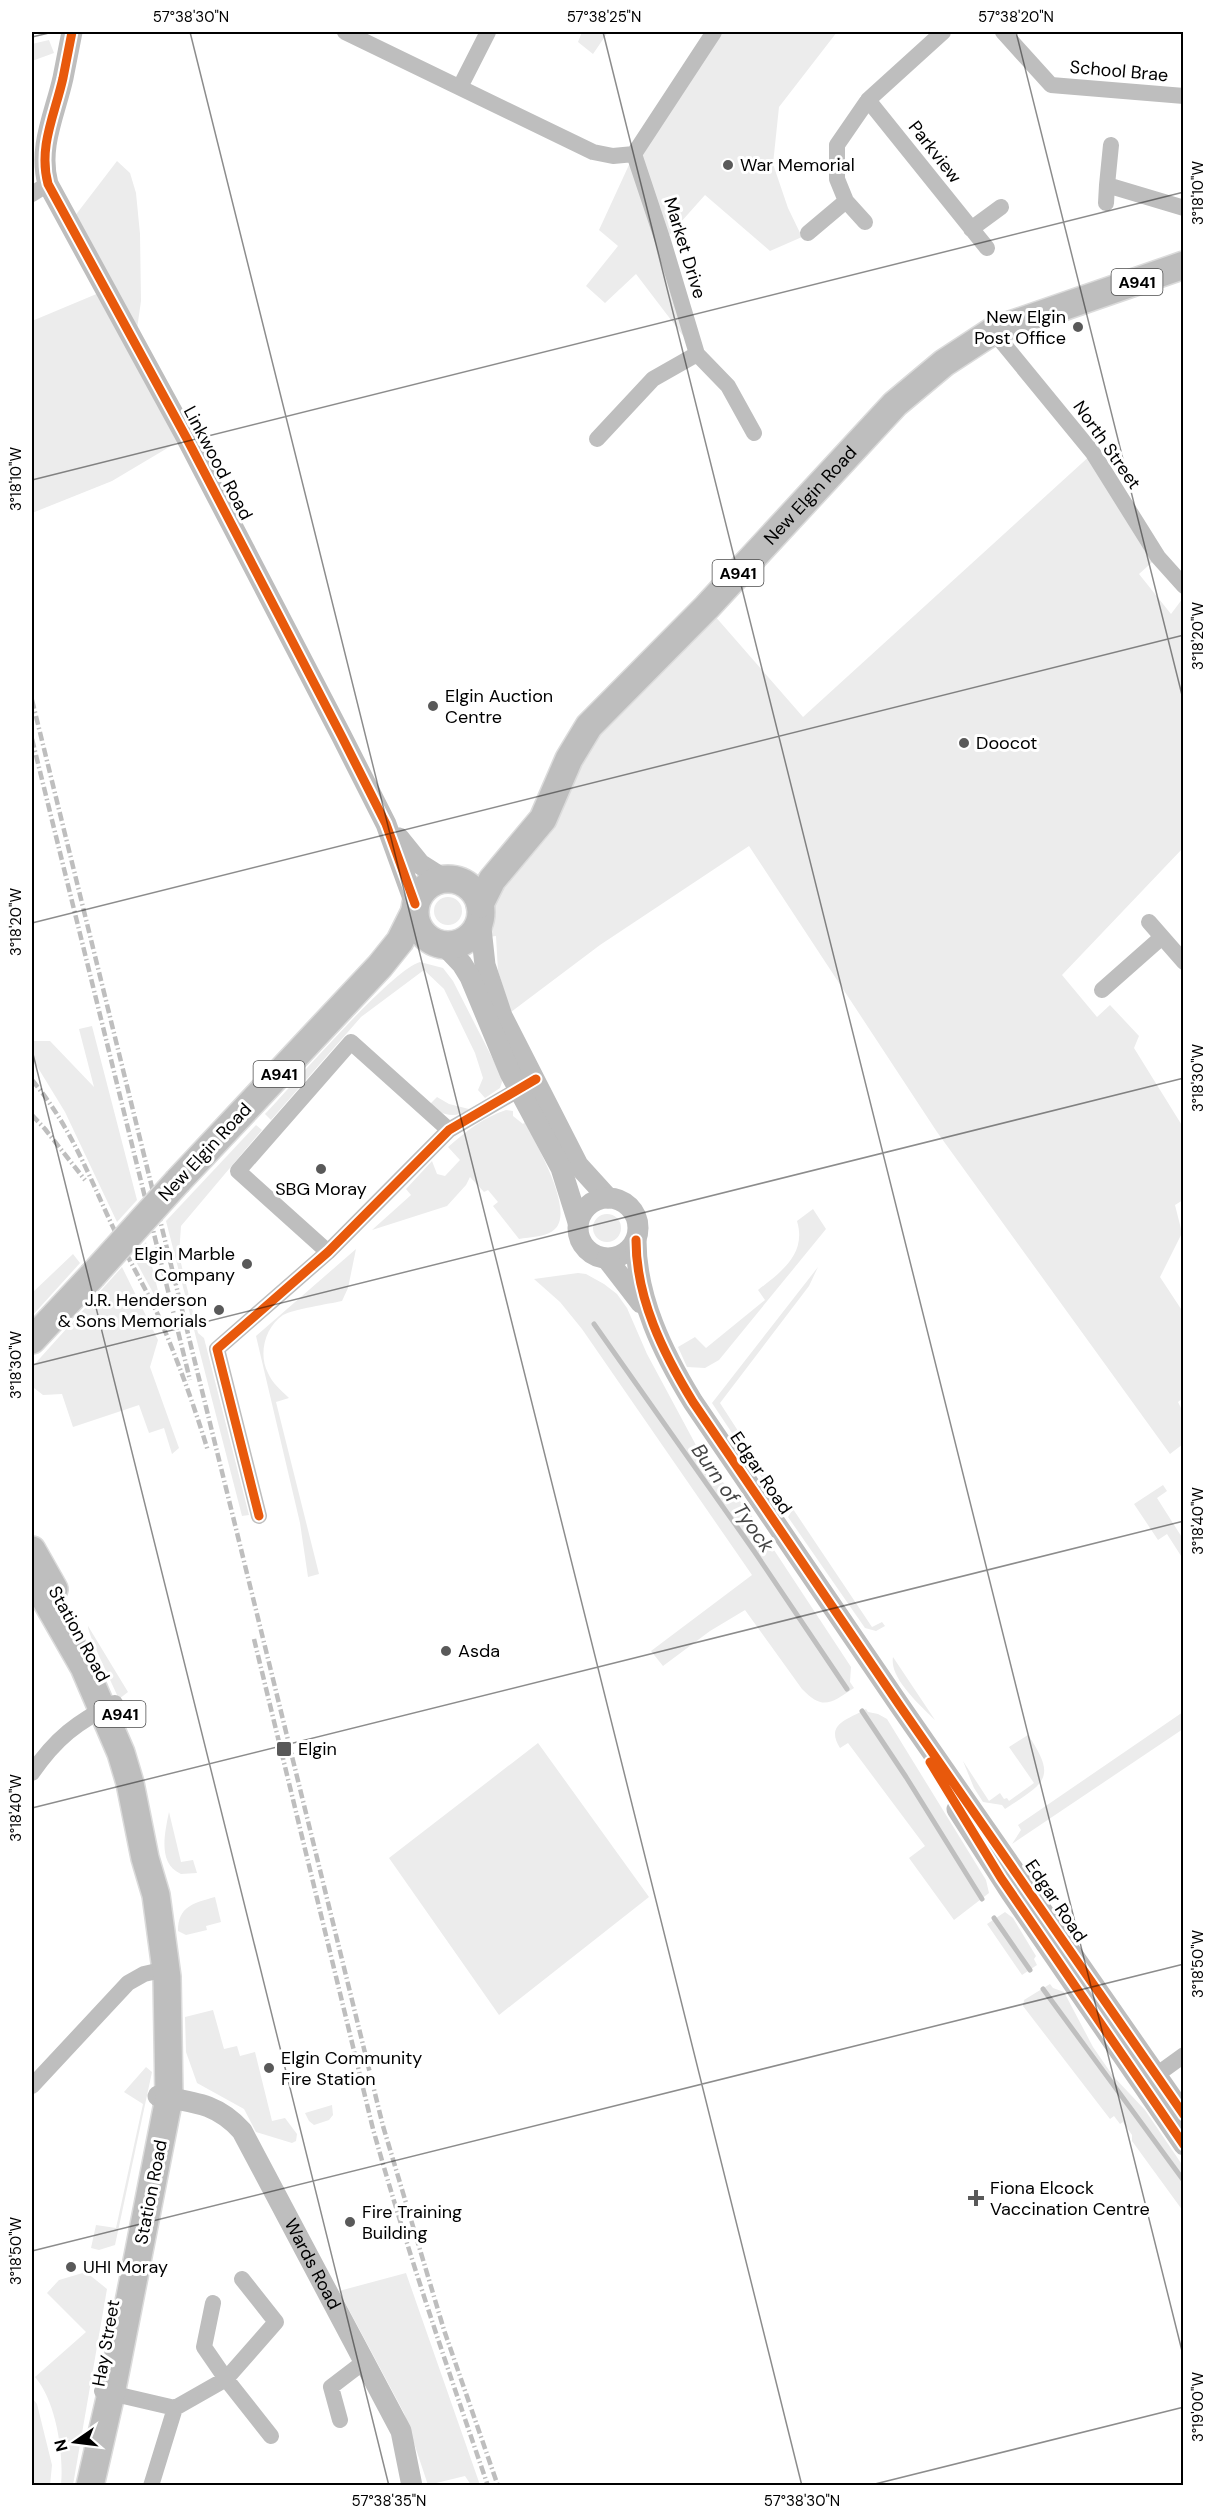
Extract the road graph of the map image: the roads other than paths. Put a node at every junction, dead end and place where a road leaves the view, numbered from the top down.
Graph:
1 (72, 32) edge
2 (345, 32) edge
3 (488, 32) edge
4 (714, 32) edge
5 (943, 32) edge
6 (1003, 32) edge
7 (460, 87) junction
8 (1184, 96) edge
9 (868, 100) junction
10 (1111, 145) dead end
11 (634, 154) junction
12 (1107, 185) junction
13 (40, 189) edge
14 (846, 201) junction
15 (1106, 203) dead end
16 (1001, 207) dead end
17 (1184, 208) edge
18 (865, 222) dead end
19 (971, 229) junction
20 (808, 233) dead end
21 (987, 248) dead end
22 (1184, 265) edge
23 (993, 331) junction
24 (697, 354) junction
25 (754, 434) dead end
26 (597, 439) dead end
27 (1184, 586) edge
28 (386, 824) junction
29 (520, 846) junction
30 (448, 879) junction
31 (415, 908) junction
32 (480, 912) junction
33 (1149, 922) dead end
34 (1162, 937) junction
35 (440, 944) junction
36 (1184, 962) edge
37 (381, 966) junction
38 (1102, 990) dead end
39 (527, 1084) junction
40 (449, 1130) junction
41 (608, 1198) junction
42 (578, 1222) junction
43 (636, 1240) junction
44 (328, 1252) junction
45 (607, 1259) junction
46 (649, 1314) junction
47 (32, 1340) edge
48 (259, 1516) dead end
49 (32, 1558) edge
50 (109, 1706) junction
51 (32, 1773) edge
52 (166, 1969) junction
53 (1184, 2055) edge
54 (1149, 2080) junction
55 (32, 2086) edge
56 (164, 2097) junction
57 (1184, 2115) edge
58 (1184, 2145) edge
59 (242, 2279) dead end
60 (213, 2303) dead end
61 (365, 2361) junction
62 (225, 2379) junction
63 (105, 2392) junction
64 (175, 2409) junction
65 (340, 2420) dead end
66 (271, 2436) dead end
67 (84, 2486) edge
68 (90, 2486) edge
69 (151, 2486) edge
70 (412, 2486) edge

1 - 13 street, Linkwood Road
2 - 7 street
3 - 7 street
4 - 11 street
5 - 9 street
6 - 8 street, School Brae
7 - 11 street
9 - 14 street
9 - 19 street, Parkview
10 - 12 street
11 - 24 street, Market Drive
12 - 15 street
12 - 17 street
13 - 28 street, Linkwood Road
14 - 18 street
14 - 20 street
16 - 19 street
19 - 21 street, Parkview
22 - 23 main road, New Elgin Road / A941
23 - 27 street, North Street
23 - 29 main road, New Elgin Road / A941
24 - 25 street, Market Drive
24 - 26 street
28 - 30 street, Linkwood Road
28 - 31 street, Linkwood Road
29 - 30 main road, New Elgin Road / A941
29 - 32 main road, New Elgin Road / A941
30 - 31 main road
30 - 32 main road
31 - 35 main road
31 - 37 main road, New Elgin Road / A941
32 - 35 main road
32 - 39 street
33 - 34 street
34 - 36 street
34 - 38 street
35 - 37 main road, New Elgin Road / A941
35 - 39 street
37 - 47 main road, New Elgin Road / A941, bridge
39 - 40 street
39 - 41 street
39 - 42 street
40 - 44 street
40 - 44 street
41 - 42 street
41 - 43 street
42 - 45 street
43 - 45 street
43 - 46 street, Edgar Road
44 - 48 street
45 - 46 street, Edgar Road
46 - 54 street, Edgar Road
49 - 50 main road, Station Road / A941
50 - 51 street
50 - 52 main road, Station Road / A941
52 - 55 street
52 - 56 main road, Station Road / A941
53 - 54 street
54 - 57 street, Edgar Road
54 - 58 street, Edgar Road
56 - 61 street, Wards Road
56 - 63 main road, Hay Street / A941
59 - 62 street
60 - 62 street
61 - 65 street
61 - 70 street, Wards Road
62 - 64 street
62 - 66 street
63 - 64 street
63 - 67 main road, Hay Street / A941
63 - 68 main road, A941
64 - 69 street

